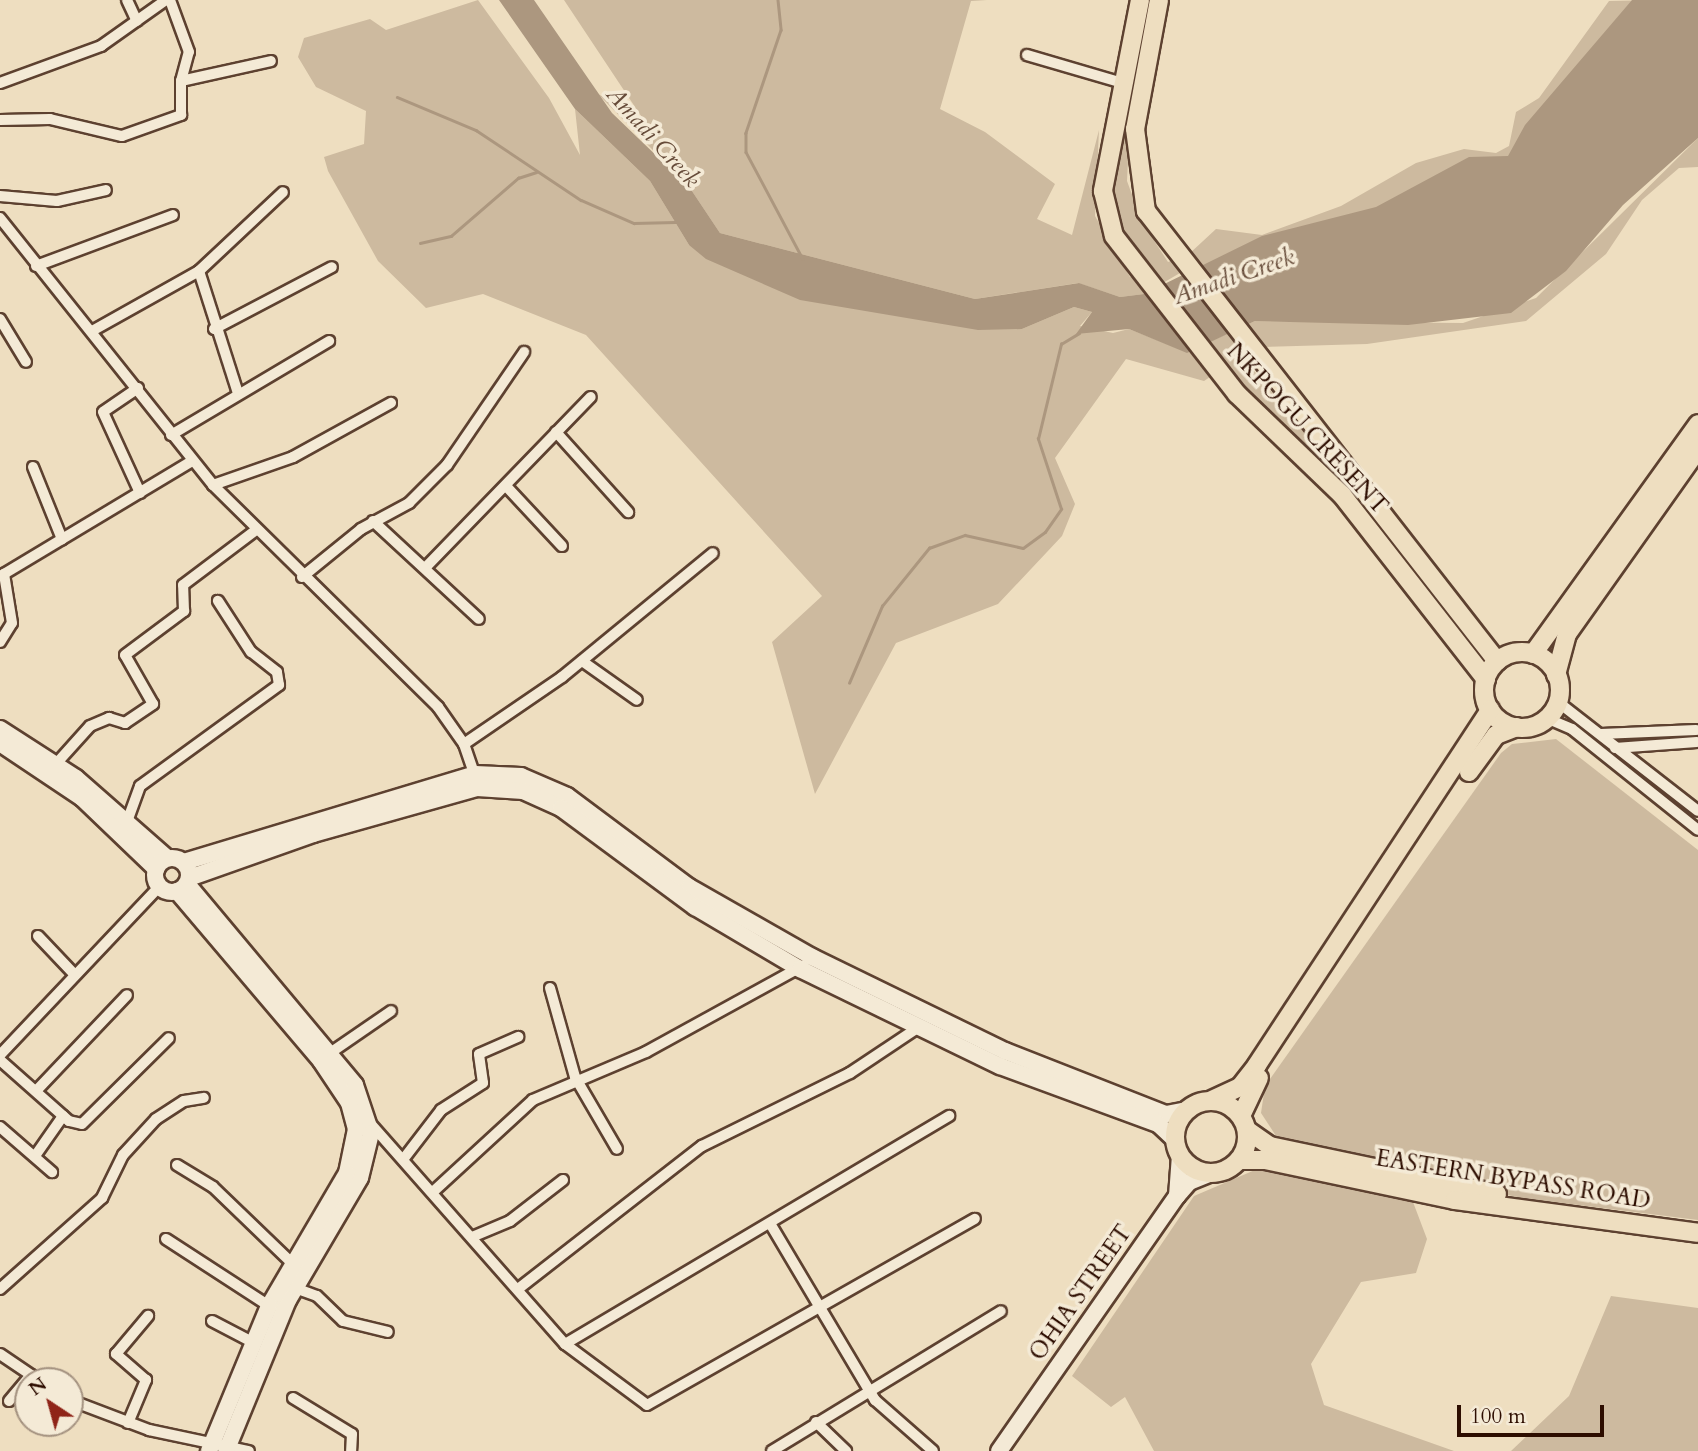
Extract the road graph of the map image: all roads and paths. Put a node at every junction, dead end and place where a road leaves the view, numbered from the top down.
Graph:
1 (127, 0) edge
2 (168, 0) edge
3 (1140, 0) edge
4 (1159, 0) edge
5 (137, 21) junction
6 (1027, 55) dead end
7 (271, 61) dead end
8 (180, 82) junction
9 (0, 83) edge
10 (1123, 83) junction
11 (0, 120) edge
12 (106, 190) dead end
13 (282, 192) dead end
14 (0, 196) edge
15 (173, 215) dead end
16 (0, 218) edge
17 (36, 266) junction
18 (332, 267) dead end
19 (199, 271) junction
20 (0, 320) edge
21 (214, 329) junction
22 (92, 331) junction
23 (329, 341) dead end
24 (524, 352) dead end
25 (26, 362) dead end
26 (138, 388) junction
27 (238, 393) junction
28 (591, 397) dead end
29 (391, 403) dead end
30 (1698, 424) edge
31 (556, 432) junction
32 (171, 435) junction
33 (1698, 449) edge
34 (192, 461) junction
35 (33, 467) dead end
36 (213, 485) junction
37 (506, 486) junction
38 (140, 493) junction
39 (628, 512) dead end
40 (373, 521) junction
41 (256, 530) junction
42 (62, 539) junction
43 (562, 546) dead end
44 (713, 553) dead end
45 (425, 568) junction
46 (302, 577) junction
47 (218, 601) dead end
48 (479, 619) dead end
49 (0, 642) edge
50 (1533, 654) junction
51 (582, 661) junction
52 (1497, 661) junction
53 (1556, 675) junction
54 (1486, 679) junction
55 (637, 700) dead end
56 (1558, 702) junction
57 (1490, 710) junction
58 (1546, 718) junction
59 (1517, 727) junction
60 (0, 729) edge
61 (1599, 734) junction
62 (1696, 736) edge
63 (0, 743) edge
64 (464, 744) junction
65 (1595, 747) junction
66 (1618, 748) junction
67 (55, 765) junction
68 (476, 781) junction
69 (1698, 811) edge
70 (128, 819) junction
71 (1698, 830) edge
72 (162, 864) junction
73 (184, 879) junction
74 (160, 886) junction
75 (38, 936) dead end
76 (812, 957) junction
77 (800, 969) junction
78 (74, 974) junction
79 (550, 988) dead end
80 (127, 995) dead end
81 (391, 1011) dead end
82 (916, 1028) junction
83 (518, 1037) dead end
84 (169, 1038) dead end
85 (330, 1053) junction
86 (0, 1058) edge
87 (1002, 1058) junction
88 (575, 1077) junction
89 (36, 1091) junction
90 (204, 1098) dead end
91 (1212, 1101) junction
92 (1187, 1110) junction
93 (63, 1116) junction
94 (949, 1116) dead end
95 (370, 1123) junction
96 (1244, 1123) junction
97 (0, 1127) edge
98 (389, 1145) junction
99 (1178, 1148) junction
100 (617, 1149) dead end
101 (368, 1150) junction
102 (35, 1156) junction
103 (405, 1157) junction
104 (1239, 1160) junction
105 (177, 1165) dead end
106 (52, 1172) dead end
107 (1211, 1173) junction
108 (563, 1180) dead end
109 (435, 1190) junction
110 (1177, 1196) junction
111 (975, 1219) dead end
112 (1698, 1223) edge
113 (771, 1225) junction
114 (1698, 1233) edge
115 (472, 1237) junction
116 (166, 1239) dead end
117 (292, 1263) junction
118 (295, 1288) junction
119 (0, 1289) edge
120 (518, 1289) junction
121 (269, 1307) junction
122 (820, 1310) junction
123 (1001, 1311) dead end
124 (148, 1316) dead end
125 (212, 1321) dead end
126 (388, 1332) dead end
127 (254, 1343) junction
128 (565, 1344) junction
129 (0, 1354) edge
130 (19, 1367) edge
131 (868, 1390) junction
132 (14, 1397) edge
133 (293, 1398) dead end
134 (9, 1401) dead end
135 (84, 1406) edge
136 (816, 1422) junction
137 (128, 1423) junction
138 (219, 1447) edge
139 (249, 1451) edge
140 (351, 1451) edge
141 (772, 1451) edge
142 (846, 1451) edge
143 (933, 1451) edge
144 (999, 1451) edge

1 - 5 street
2 - 5 street
2 - 8 street
3 - 10 main road, NKPOGU CRESENT
4 - 52 main road, NKPOGU CRESENT
5 - 9 street
6 - 10 street
7 - 8 street
8 - 11 street
10 - 54 main road, NKPOGU CRESENT
12 - 14 street
13 - 19 street
15 - 17 street
16 - 17 street
17 - 22 street
18 - 21 street
19 - 21 street
19 - 22 street
20 - 25 street
21 - 27 street
22 - 26 street
23 - 27 street
24 - 40 street
26 - 32 street
26 - 38 street
27 - 32 street
28 - 31 street
29 - 36 street
30 - 50 main road
31 - 37 street
31 - 39 street
32 - 34 street
33 - 53 main road
34 - 36 street
34 - 38 street
35 - 42 street
36 - 41 street
37 - 43 street
37 - 45 street
38 - 42 street
40 - 45 street
40 - 46 street
41 - 46 street
41 - 67 street
42 - 49 street
44 - 51 street
45 - 48 street
46 - 64 street
47 - 70 street
50 - 52 main road
50 - 53 main road
51 - 55 street
51 - 64 street
52 - 54 main road
53 - 56 main road
54 - 57 main road
56 - 58 main road
56 - 61 street
57 - 59 main road
57 - 91 main road
58 - 59 main road
58 - 65 street
59 - 96 main road
60 - 67 street
61 - 62 street
61 - 66 street
62 - 66 street
63 - 72 street
64 - 68 street
65 - 66 street
65 - 71 street
66 - 69 street
67 - 70 street
68 - 73 street
68 - 76 street
68 - 77 street
70 - 72 street
72 - 73 street
72 - 74 street
73 - 74 street
73 - 85 street
73 - 117 street
74 - 78 street
75 - 78 street
76 - 77 street
76 - 87 street
77 - 82 street
77 - 88 street
78 - 86 street
79 - 88 street
80 - 89 street
81 - 85 street
82 - 87 street
82 - 120 street
83 - 103 street
84 - 93 street
85 - 95 street
86 - 89 street
87 - 92 street
87 - 99 street
88 - 100 street
88 - 109 street
89 - 93 street
90 - 119 street
91 - 92 main road
91 - 96 main road
92 - 99 main road
93 - 102 street
94 - 113 street
95 - 98 street
95 - 101 street
96 - 104 main road
96 - 112 main road, EASTERN BYPASS ROAD
97 - 102 street
98 - 101 street
98 - 103 street
99 - 107 main road
99 - 110 street
101 - 118 street
102 - 106 street
103 - 109 street
104 - 107 main road
104 - 114 main road, EASTERN BYPASS ROAD
105 - 117 street
107 - 110 street, OHIA STREET
108 - 115 street
109 - 115 street
110 - 144 street, OHIA STREET
111 - 122 street
113 - 122 street
113 - 128 street
115 - 120 street
116 - 121 street
117 - 121 street
118 - 126 street
118 - 138 street
120 - 128 street
121 - 127 street
122 - 128 street
122 - 131 street
123 - 131 street
124 - 137 street
125 - 127 street
127 - 138 street
129 - 130 street
131 - 136 street
131 - 143 street
132 - 134 street
133 - 140 street
135 - 137 street
136 - 141 street
136 - 142 street
137 - 138 street
138 - 139 street

